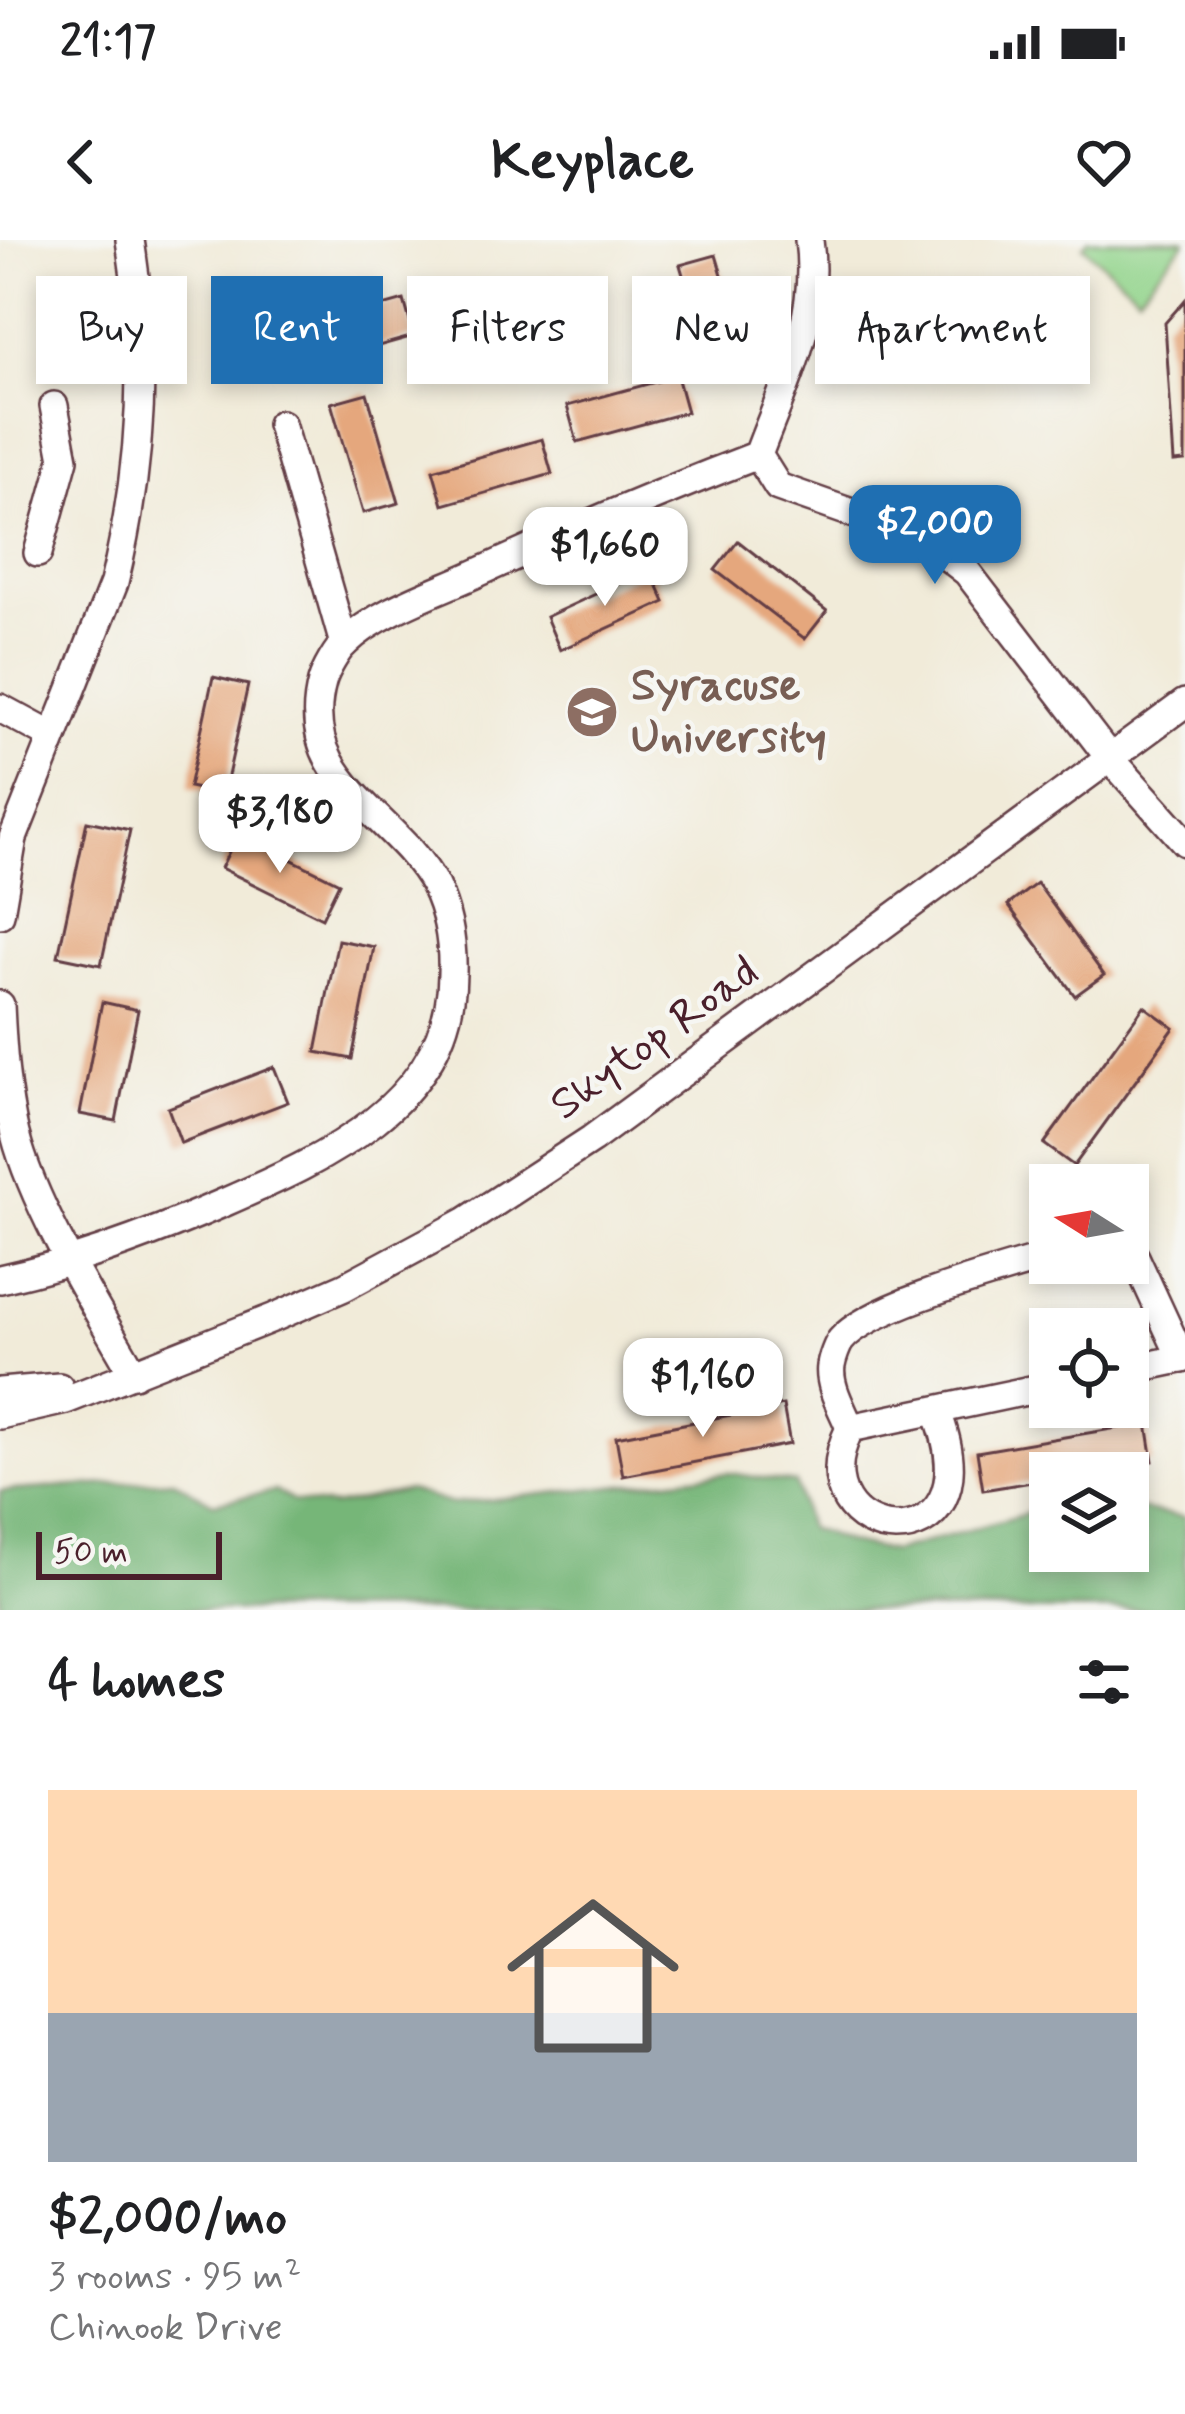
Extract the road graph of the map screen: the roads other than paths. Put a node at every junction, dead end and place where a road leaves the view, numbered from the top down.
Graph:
1 (130, 240) edge
2 (809, 240) edge
3 (135, 276) edge
4 (140, 384) edge
5 (54, 406) dead end
6 (281, 424) dead end
7 (758, 455) junction
8 (38, 553) dead end
9 (344, 644) junction
10 (1185, 703) edge
11 (0, 708) edge
12 (50, 735) junction
13 (1108, 757) junction
14 (1185, 842) edge
15 (0, 914) edge
16 (0, 1005) edge
17 (73, 1263) junction
18 (1029, 1263) edge
19 (0, 1279) edge
20 (1148, 1284) edge
21 (1183, 1358) edge
22 (1149, 1365) edge
23 (134, 1374) junction
24 (1029, 1390) edge
25 (0, 1392) edge
26 (936, 1410) junction
27 (0, 1414) edge
28 (850, 1428) junction

1 - 3 street
2 - 7 street
4 - 12 street
5 - 8 street
6 - 9 street
7 - 9 street
7 - 13 street
9 - 17 street
10 - 13 street, Skytop Road
11 - 12 street
12 - 15 street
13 - 14 street
13 - 23 street, Skytop Road
16 - 17 street
17 - 19 street
17 - 23 street
18 - 28 street
20 - 21 street
21 - 22 street
23 - 25 street, Skytop Road
23 - 27 street, Skytop Road
24 - 26 street
26 - 28 street
26 - 28 street

